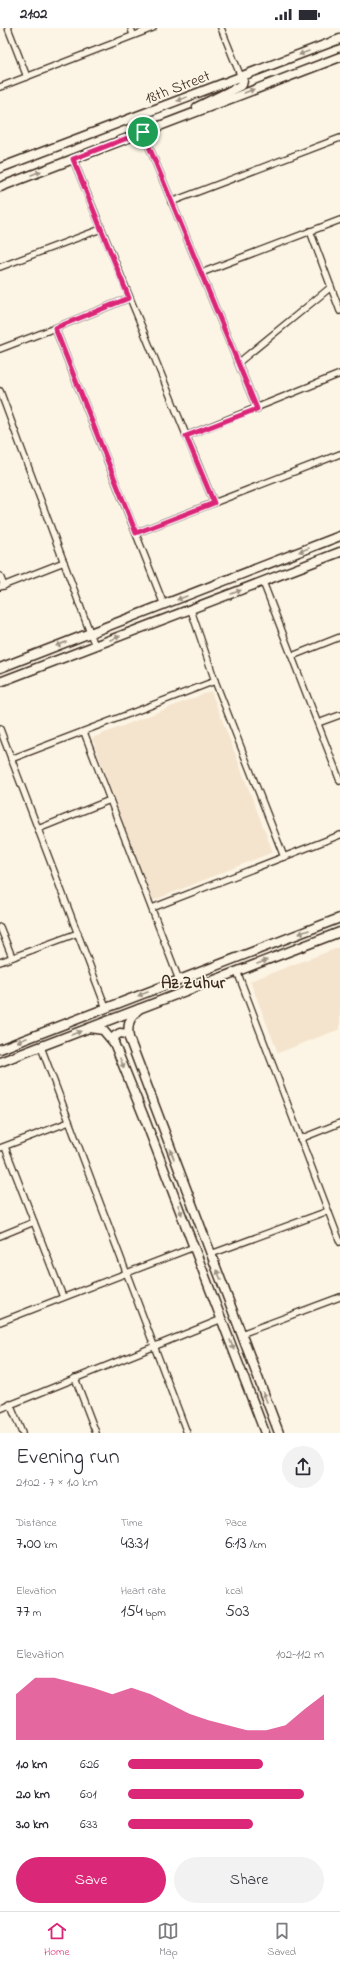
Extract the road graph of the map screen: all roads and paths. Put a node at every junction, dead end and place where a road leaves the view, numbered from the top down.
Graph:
1 (8, 28) edge
2 (131, 28) edge
3 (153, 28) edge
4 (221, 28) edge
5 (133, 35) junction
6 (340, 39) edge
7 (340, 56) edge
8 (27, 77) junction
9 (241, 77) junction
10 (0, 87) edge
11 (172, 121) junction
12 (143, 132) junction
13 (340, 138) edge
14 (73, 159) junction
15 (0, 168) edge
16 (0, 187) edge
17 (171, 202) junction
18 (340, 220) edge
19 (101, 229) junction
20 (310, 231) junction
21 (0, 267) edge
22 (201, 272) junction
23 (331, 287) junction
24 (129, 298) junction
25 (340, 311) edge
26 (55, 328) junction
27 (0, 349) edge
28 (238, 363) junction
29 (340, 374) edge
30 (0, 391) edge
31 (257, 409) junction
32 (186, 436) junction
33 (340, 454) edge
34 (214, 503) junction
35 (136, 533) junction
36 (340, 536) edge
37 (340, 552) edge
38 (64, 562) junction
39 (0, 576) edge
40 (263, 582) junction
41 (2, 587) edge
42 (164, 605) junction
43 (191, 610) junction
44 (91, 633) junction
45 (340, 637) edge
46 (95, 646) junction
47 (292, 656) junction
48 (0, 668) edge
49 (215, 681) junction
50 (0, 682) edge
51 (340, 715) edge
52 (318, 723) junction
53 (0, 729) edge
54 (84, 732) junction
55 (11, 759) junction
56 (340, 781) edge
57 (110, 800) junction
58 (38, 829) junction
59 (340, 835) edge
60 (284, 857) junction
61 (152, 908) junction
62 (340, 918) edge
63 (0, 927) edge
64 (340, 932) edge
65 (78, 933) junction
66 (12, 957) junction
67 (0, 962) edge
68 (237, 971) junction
69 (179, 980) junction
70 (106, 1008) junction
71 (139, 1009) junction
72 (83, 1017) junction
73 (89, 1028) junction
74 (129, 1038) junction
75 (114, 1043) junction
76 (41, 1046) junction
77 (0, 1049) edge
78 (0, 1062) edge
79 (69, 1122) junction
80 (340, 1123) edge
81 (300, 1139) junction
82 (2, 1148) edge
83 (328, 1211) junction
84 (34, 1222) junction
85 (0, 1236) edge
86 (340, 1242) edge
87 (194, 1247) junction
88 (211, 1254) junction
89 (127, 1274) junction
90 (340, 1297) edge
91 (63, 1298) junction
92 (222, 1319) junction
93 (0, 1322) edge
94 (241, 1334) junction
95 (154, 1347) junction
96 (75, 1378) junction
97 (10, 1404) junction
98 (0, 1409) edge
99 (22, 1433) edge
100 (96, 1433) edge
101 (187, 1433) edge
102 (265, 1433) edge
103 (279, 1433) edge

1 - 8 street
2 - 5 street
3 - 5 street
4 - 9 street
5 - 8 street
6 -> 9 street, 18th Street
11 -> 7 street
8 - 10 street
9 - 11 street
9 -> 15 street, 18th Street
11 - 12 street
12 - 14 street
12 - 17 street
13 - 17 street
16 -> 14 street
14 - 19 street
17 - 22 street
18 - 20 street
19 - 21 street
19 - 24 street
20 - 22 street
20 - 23 street
22 - 28 street
23 - 25 street
23 - 28 street
24 - 26 street
24 - 32 street
26 - 27 street
26 - 35 street
28 - 31 street
29 - 31 street
30 - 38 street
31 - 32 street
32 - 34 street
33 - 34 street
34 - 35 street
35 - 42 street
36 -> 42 street
37 - 40 street
38 - 41 street
38 - 44 street
39 - 41 street
43 -> 40 street
40 - 47 street
42 - 44 street
46 -> 43 street
43 - 49 street
44 - 46 street
44 -> 48 street
45 - 47 street
46 - 50 street
47 - 52 street
49 - 54 street
49 - 60 street
51 - 52 street
52 - 56 street
53 - 55 street
54 - 55 street
54 - 57 street
55 - 58 street
57 - 58 street
57 - 61 street
58 - 65 street
59 - 60 street
60 - 61 street
61 - 69 street
62 -> 69 street
63 - 66 street
68 -> 64 street
65 - 66 street
65 - 70 street
66 - 67 street
68 - 71 street
68 - 81 street
69 -> 70 street
70 - 72 street
71 - 73 street
71 - 74 street
72 - 76 street
72 -> 77 street
73 - 75 street
76 -> 73 street
74 - 75 street
88 -> 74 street
75 -> 87 street
76 - 78 street
76 - 79 street
79 - 82 street
79 - 89 street
80 - 81 street
81 - 83 street
82 - 84 street
83 - 86 street
83 - 88 street
84 - 85 street
84 - 91 street
87 - 89 street
87 - 92 street
94 -> 88 street
89 - 91 street
89 - 95 street
90 - 94 street
91 - 93 street
92 - 95 street
92 -> 102 street
103 -> 94 street
95 - 96 street
95 - 101 street
96 - 97 street
96 - 100 street
97 - 98 street
97 - 99 street

